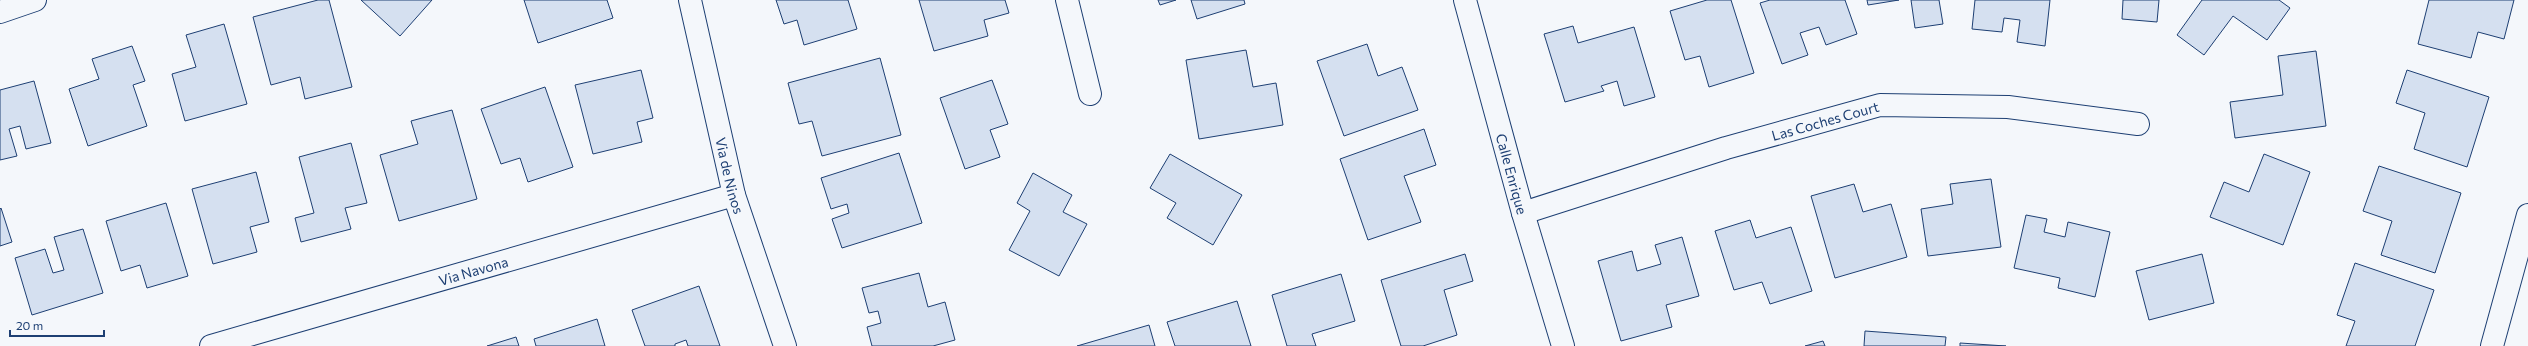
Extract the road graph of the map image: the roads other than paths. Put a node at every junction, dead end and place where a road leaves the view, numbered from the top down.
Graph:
1 (35, 0) edge
2 (690, 0) edge
3 (1067, 0) edge
4 (1465, 0) edge
5 (0, 12) edge
6 (1090, 94) dead end
7 (2138, 124) dead end
8 (734, 195) junction
9 (1523, 213) junction
10 (2528, 215) edge
11 (211, 346) edge
12 (785, 346) edge
13 (1563, 346) edge
14 (2492, 346) edge

1 - 5 street
2 - 8 street, Via de Ninos
3 - 6 street
4 - 9 street, Calle Enrique
7 - 9 street, Las Coches Court
8 - 11 street, Via Navona
8 - 12 street, Via de Ninos
9 - 13 street, Calle Enrique
10 - 14 street

